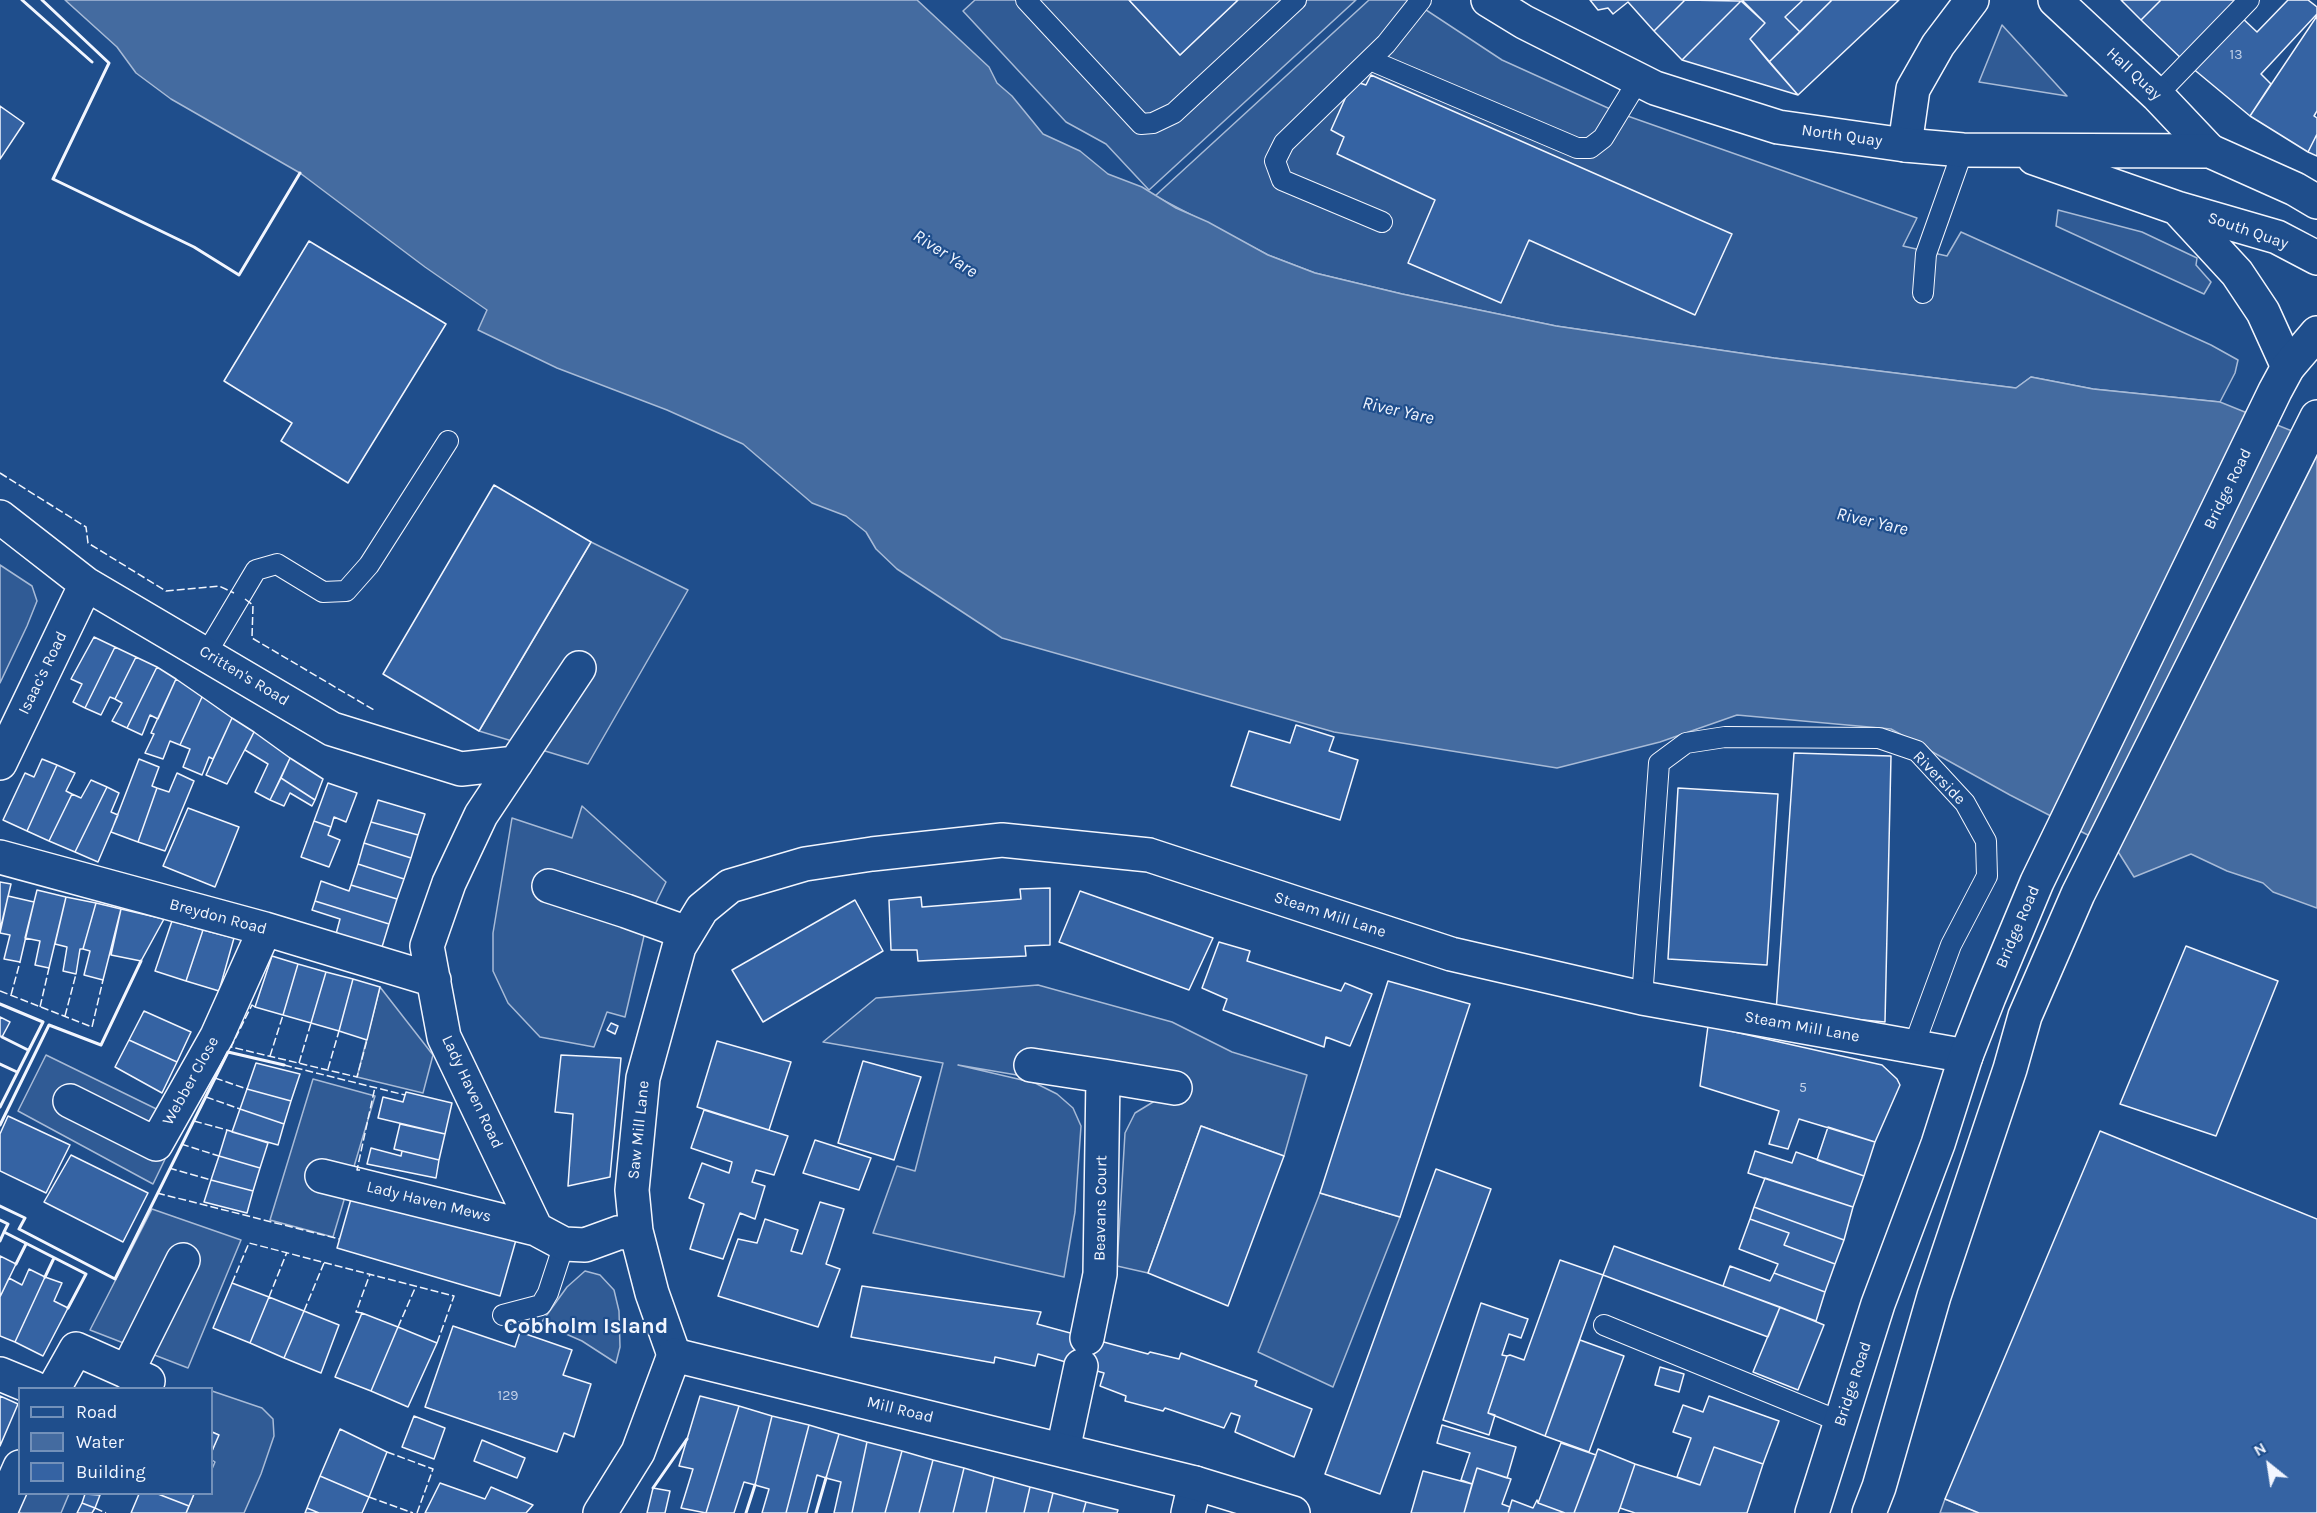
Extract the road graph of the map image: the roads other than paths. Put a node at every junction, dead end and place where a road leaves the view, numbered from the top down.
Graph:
1 (1026, 0) edge
2 (1296, 0) edge
3 (1421, 0) edge
4 (1488, 0) edge
5 (1972, 0) edge
6 (2055, 0) edge
7 (2249, 0) edge
8 (1370, 60) junction
9 (1638, 79) junction
10 (2157, 95) junction
11 (1905, 145) junction
12 (2007, 149) junction
13 (1963, 150) junction
14 (2210, 151) junction
15 (2317, 202) edge
16 (2177, 208) junction
17 (1382, 222) dead end
18 (2317, 258) edge
19 (1923, 293) dead end
20 (2317, 333) edge
21 (2282, 379) junction
22 (2317, 417) edge
23 (448, 441) dead end
24 (0, 517) edge
25 (86, 584) junction
26 (206, 654) junction
27 (579, 668) dead end
28 (0, 763) edge
29 (516, 764) junction
30 (0, 857) edge
31 (549, 886) dead end
32 (695, 921) junction
33 (265, 929) junction
34 (434, 980) junction
35 (1642, 998) junction
36 (1913, 1048) junction
37 (1966, 1056) junction
38 (1031, 1065) dead end
39 (1103, 1076) junction
40 (1175, 1088) dead end
41 (70, 1101) dead end
42 (322, 1176) dead end
43 (636, 1231) junction
44 (550, 1236) junction
45 (183, 1260) dead end
46 (503, 1315) dead end
47 (1604, 1325) dead end
48 (674, 1355) junction
49 (0, 1374) edge
50 (29, 1387) edge
51 (55, 1387) edge
52 (1841, 1422) junction
53 (1063, 1450) junction
54 (18, 1472) edge
55 (1192, 1498) edge
56 (0, 1512) edge
57 (600, 1513) edge
58 (1293, 1513) edge
59 (1812, 1513) edge
60 (1869, 1513) edge

1 - 2 lane
3 - 8 lane
4 - 9 street, North Quay
5 - 11 street
6 - 10 street, Hall Quay
7 - 10 lane
8 - 9 lane
8 - 17 lane
9 - 11 street, North Quay
10 - 14 street, Hall Quay
11 - 13 street, Hall Quay
12 - 13 street, Hall Quay
12 - 14 street, Hall Quay
12 - 16 street, Hall Quay
13 - 19 lane
14 - 15 street, Hall Quay
16 - 18 street, South Quay
16 - 21 street
20 - 21 street, Bridge Road
21 - 37 street, Bridge Road
22 - 60 street
23 - 26 lane
24 - 25 street, Critten's Road
25 - 26 street, Critten's Road
25 - 28 street, Isaac's Road
26 - 29 street, Critten's Road
27 - 29 street, Lady Haven Road
29 - 34 street, Lady Haven Road
30 - 33 street, Breydon Road
31 - 32 street
32 - 35 street, Steam Mill Lane
32 - 43 street, Saw Mill Lane
33 - 34 street, Breydon Road
33 - 41 street, Webber Close
34 - 44 street, Lady Haven Road
35 - 36 street, Steam Mill Lane
35 - 36 lane, Riverside
36 - 37 street, Steam Mill Lane
37 - 52 street, Bridge Road
38 - 39 street
39 - 40 street
39 - 53 street, Beavans Court
42 - 44 street, Lady Haven Mews
43 - 44 street
43 - 48 street, Saw Mill Lane
44 - 46 lane
45 - 51 street
47 - 52 lane
48 - 53 street, Mill Road
48 - 57 street
49 - 50 street
52 - 59 street, Bridge Road
53 - 55 street, Mill Road
54 - 56 street
55 - 58 street, Mill Road

